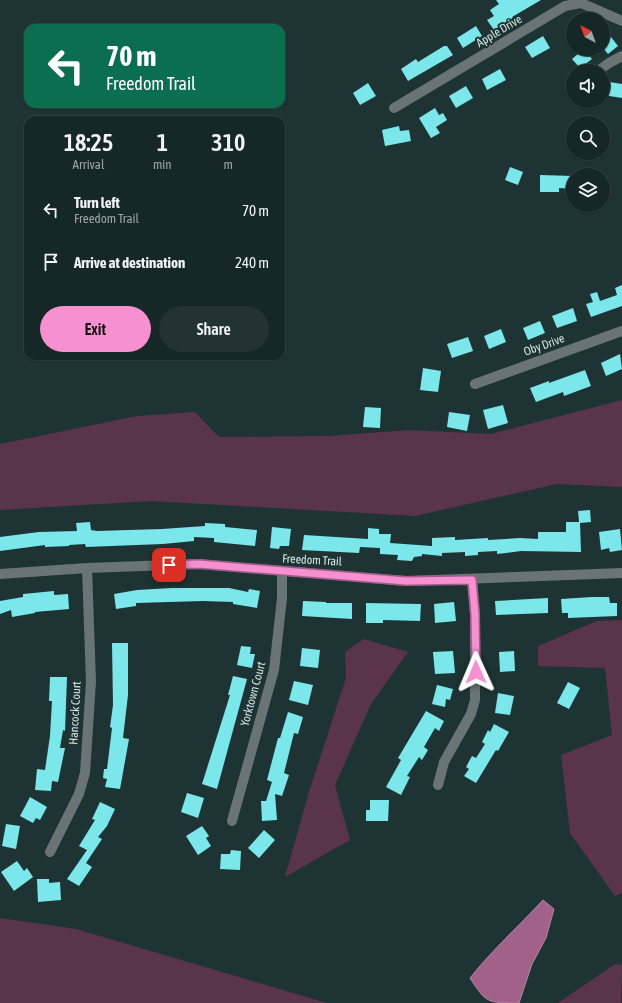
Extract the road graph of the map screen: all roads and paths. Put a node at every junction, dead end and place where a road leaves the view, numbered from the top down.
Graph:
1 (582, 2) edge
2 (622, 22) edge
3 (622, 56) edge
4 (608, 64) edge
5 (394, 108) dead end
6 (622, 331) edge
7 (475, 384) dead end
8 (87, 568) junction
9 (282, 571) junction
10 (622, 572) edge
11 (0, 574) edge
12 (472, 580) junction
13 (438, 785) dead end
14 (232, 821) dead end
15 (50, 852) dead end

1 - 2 street, Apple Drive
1 - 5 street, Apple Drive
3 - 4 street
6 - 7 street, Oby Drive
8 - 9 street, Freedom Trail
8 - 11 street, Freedom Trail
8 - 15 street, Hancock Court
9 - 12 street, Freedom Trail
9 - 14 street, Yorktown Court
10 - 12 street, Freedom Trail
12 - 13 street

